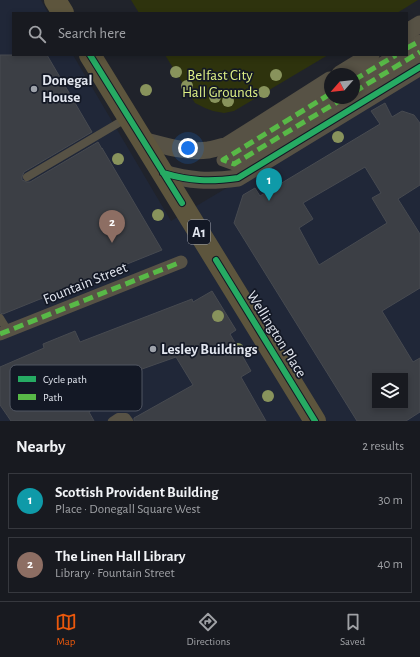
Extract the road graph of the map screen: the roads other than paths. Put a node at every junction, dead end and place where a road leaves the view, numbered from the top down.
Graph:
1 (55, 0) edge
2 (62, 12) edge
3 (420, 24) edge
4 (408, 31) edge
5 (420, 41) edge
6 (408, 47) edge
7 (420, 52) edge
8 (91, 56) edge
9 (368, 56) edge
10 (394, 56) edge
11 (420, 67) edge
12 (349, 68) edge
13 (360, 76) edge
14 (324, 84) edge
15 (360, 88) edge
16 (324, 98) edge
17 (334, 104) edge
18 (128, 118) junction
19 (142, 140) junction
20 (162, 173) junction
21 (27, 177) dead end
22 (181, 262) dead end
23 (0, 318) edge
24 (4, 332) edge
25 (112, 421) edge
26 (129, 421) edge
27 (315, 421) edge

1 - 2 main road
3 - 4 street
5 - 6 street
7 - 15 street
8 - 18 main road, A1
9 - 12 street
10 - 13 street
11 - 20 street
14 - 19 street
16 - 17 street
18 - 19 main road, A1
18 - 21 lane
19 - 20 main road, A1
20 - 27 main road, Wellington Place / A1
22 - 24 street, Fountain Street
23 - 24 lane
25 - 26 lane

